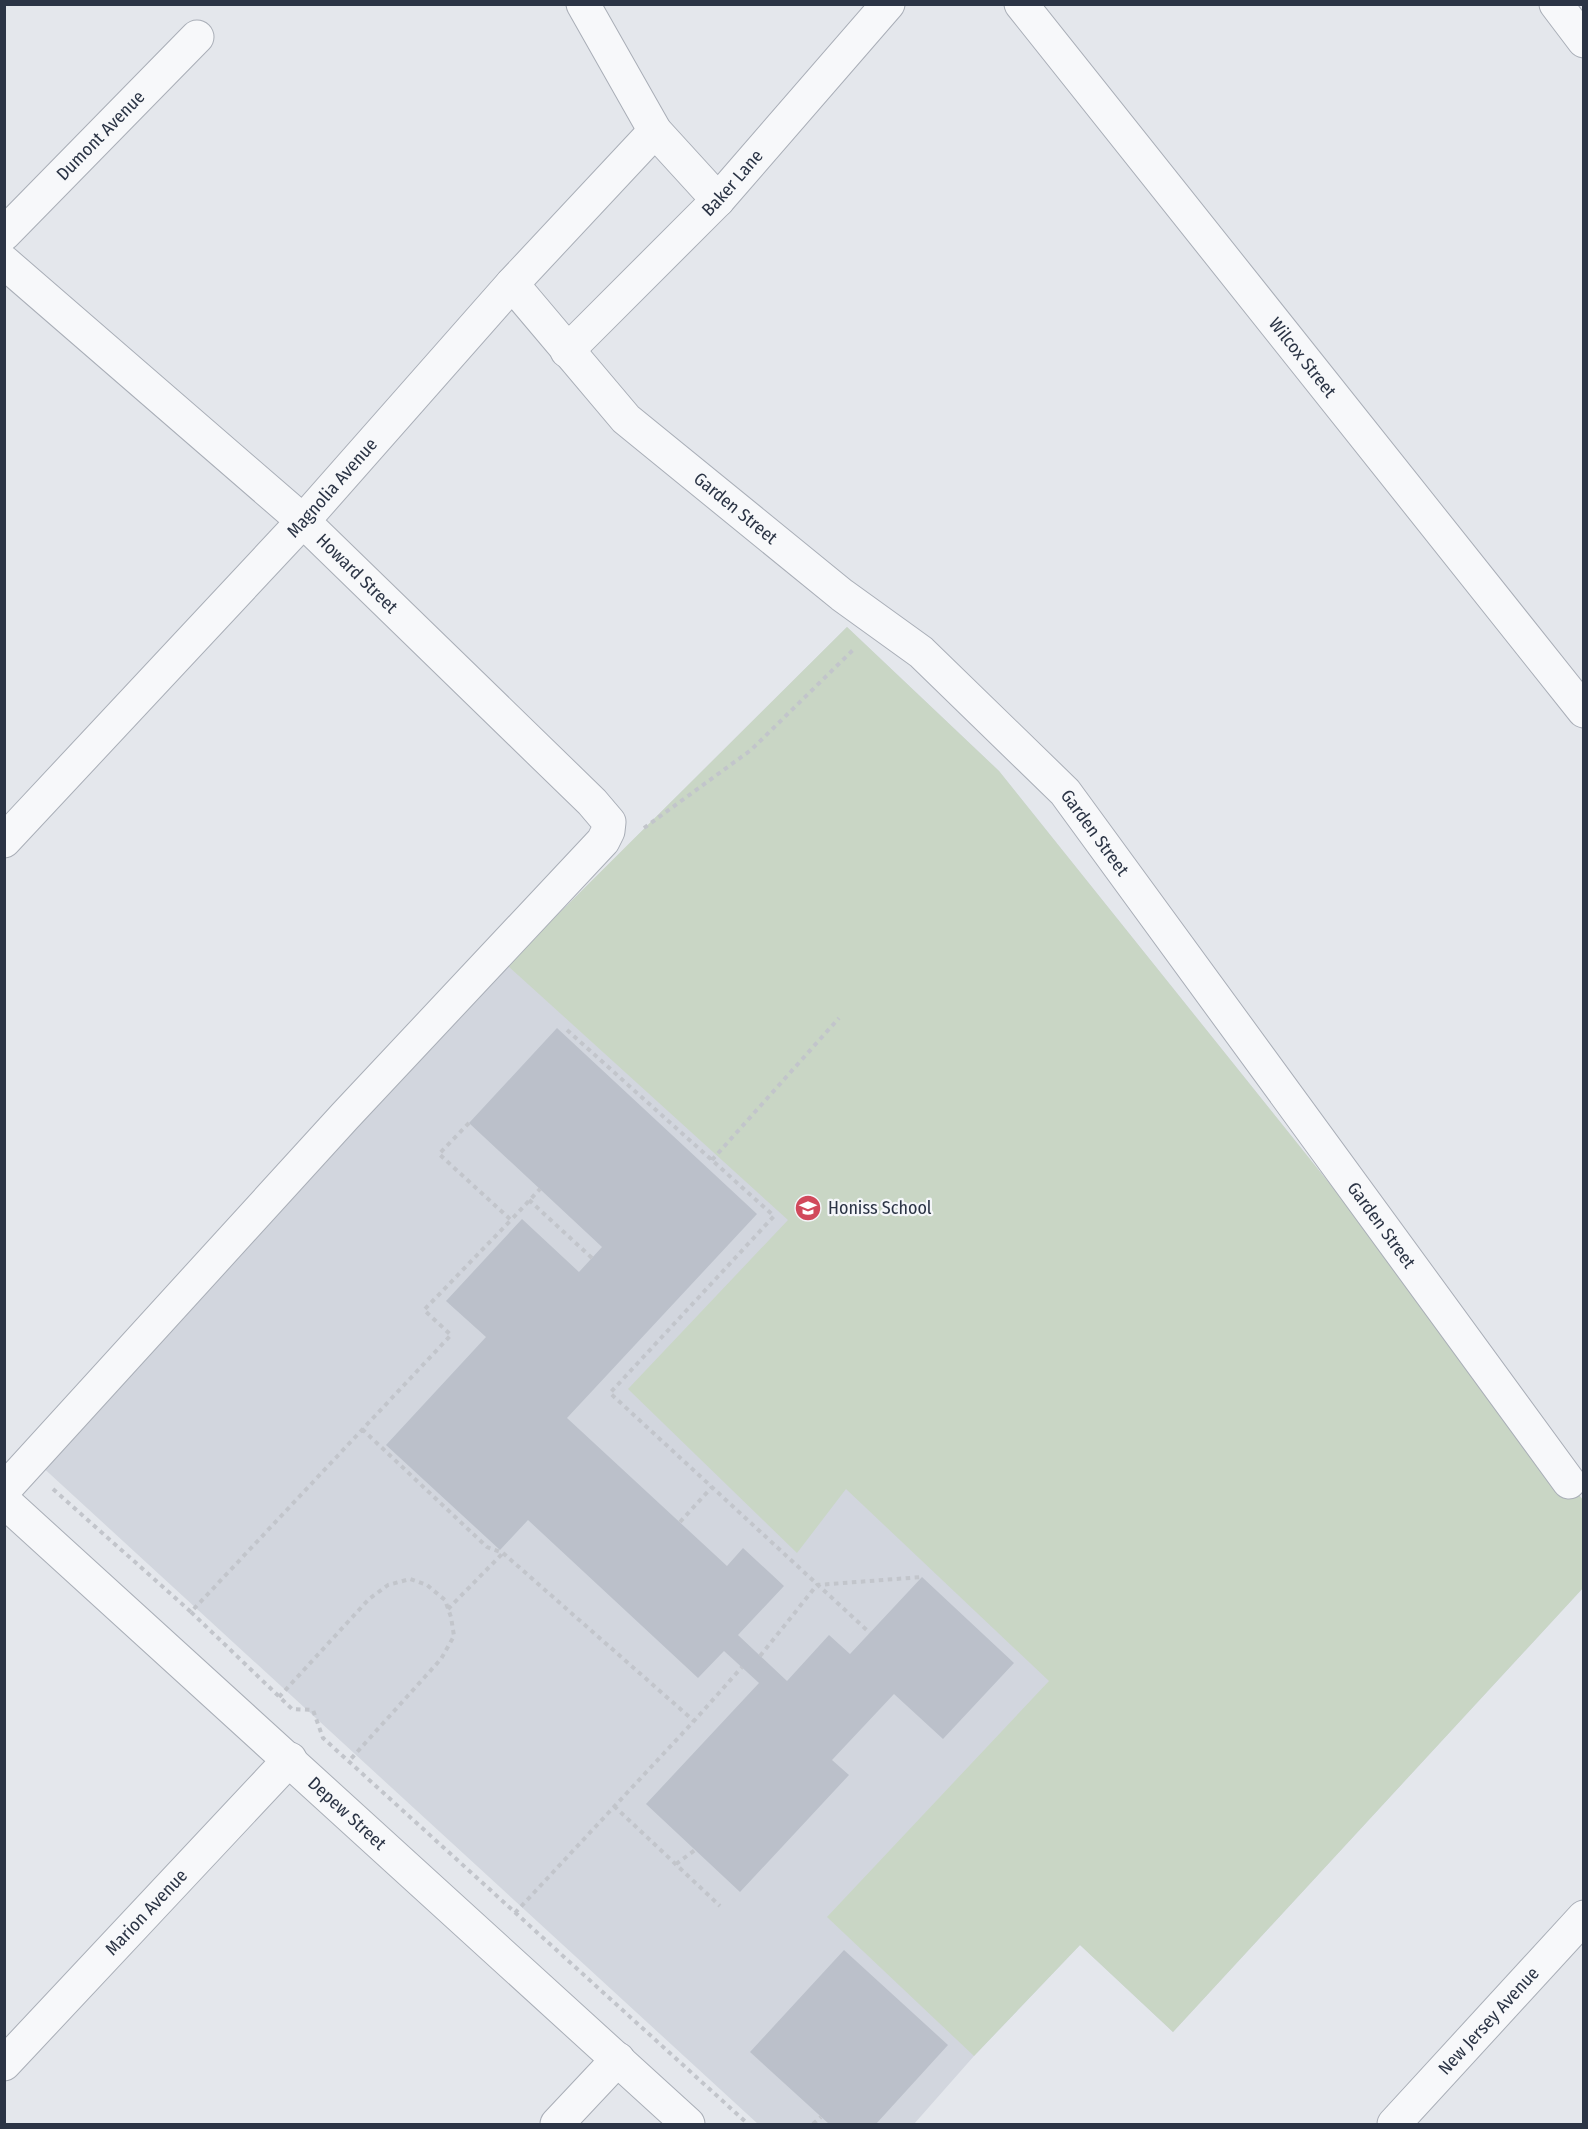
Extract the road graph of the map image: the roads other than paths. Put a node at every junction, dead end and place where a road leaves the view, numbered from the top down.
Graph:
1 (584, 4) edge
2 (888, 4) edge
3 (1021, 4) edge
4 (1556, 4) edge
5 (197, 37) dead end
6 (1584, 41) edge
7 (656, 130) junction
8 (718, 200) junction
9 (4, 234) edge
10 (4, 262) edge
11 (512, 284) junction
12 (567, 351) junction
13 (303, 521) junction
14 (1584, 711) edge
15 (4, 841) edge
16 (1569, 1482) dead end
17 (6, 1501) edge
18 (290, 1759) junction
19 (1584, 1917) edge
20 (618, 2059) junction
21 (4, 2064) edge
22 (557, 2124) edge
23 (688, 2124) edge
24 (1394, 2124) edge

1 - 7 street
2 - 8 street, Baker Lane
3 - 14 street, Wilcox Street
4 - 6 street
5 - 9 street, Dumont Avenue
7 - 8 street
7 - 11 street, Magnolia Avenue
8 - 12 street, Baker Lane
10 - 13 street, Howard Street
11 - 12 street, Garden Street
11 - 13 street, Magnolia Avenue
12 - 16 street, Garden Street
13 - 15 street, Magnolia Avenue
13 - 17 street, Howard Street
17 - 18 street, Depew Street
18 - 20 street, Depew Street
18 - 21 street, Marion Avenue
19 - 24 street, New Jersey Avenue
20 - 22 street
20 - 23 street, Depew Street

